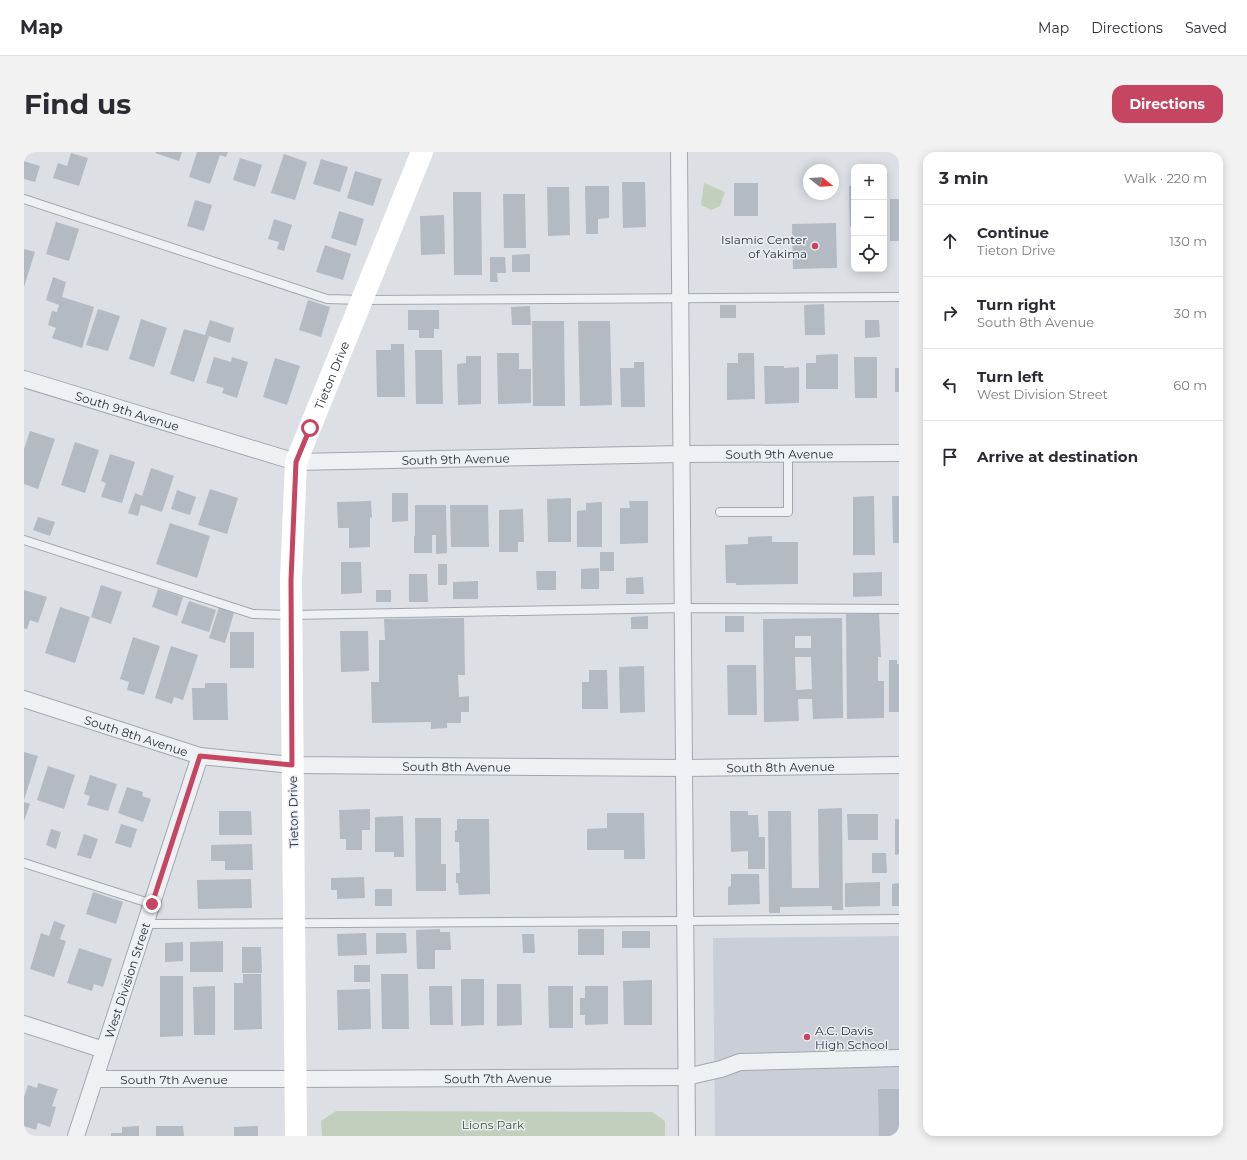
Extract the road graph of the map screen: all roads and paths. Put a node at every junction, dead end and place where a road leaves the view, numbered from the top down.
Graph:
1 (422, 152) edge
2 (679, 152) edge
3 (24, 199) edge
4 (899, 297) edge
5 (680, 298) junction
6 (362, 300) junction
7 (24, 379) edge
8 (788, 453) junction
9 (899, 453) edge
10 (682, 454) junction
11 (296, 462) junction
12 (720, 512) dead end
13 (24, 540) edge
14 (683, 608) junction
15 (899, 609) edge
16 (291, 615) junction
17 (24, 699) edge
18 (200, 756) junction
19 (292, 765) junction
20 (899, 765) edge
21 (684, 768) junction
22 (24, 863) edge
23 (152, 904) junction
24 (899, 919) edge
25 (685, 921) junction
26 (294, 923) junction
27 (145, 924) junction
28 (24, 1024) edge
29 (104, 1050) junction
30 (899, 1058) edge
31 (686, 1077) junction
32 (95, 1079) junction
33 (296, 1079) junction
34 (76, 1136) edge
35 (296, 1136) edge
36 (687, 1136) edge

1 - 6 main road, Tieton Drive
2 - 5 street
3 - 6 lane
4 - 5 lane
5 - 6 lane
5 - 10 street
6 - 11 main road, Tieton Drive
7 - 11 street, South 9th Avenue
8 - 9 street, South 9th Avenue
8 - 10 street, South 9th Avenue
8 - 12 lane
10 - 11 street, South 9th Avenue
10 - 14 street
11 - 16 main road, Tieton Drive
13 - 16 lane
14 - 15 lane
14 - 16 lane
14 - 21 street
16 - 19 main road, Tieton Drive
17 - 18 street, South 8th Avenue
18 - 19 street, South 8th Avenue
18 - 23 street, West Division Street
19 - 21 street, South 8th Avenue
19 - 26 main road, Tieton Drive
20 - 21 street, South 8th Avenue
21 - 25 street
22 - 23 lane
23 - 27 street, West Division Street
24 - 25 lane
25 - 26 lane
25 - 31 street
26 - 27 lane
26 - 33 main road, Tieton Drive
27 - 29 street, West Division Street
28 - 29 street
29 - 32 street, West Division Street
30 - 31 street, South 7th Avenue
31 - 33 street, South 7th Avenue
31 - 36 street
32 - 33 street, South 7th Avenue
32 - 34 street, West Division Street
33 - 35 main road, Tieton Drive

